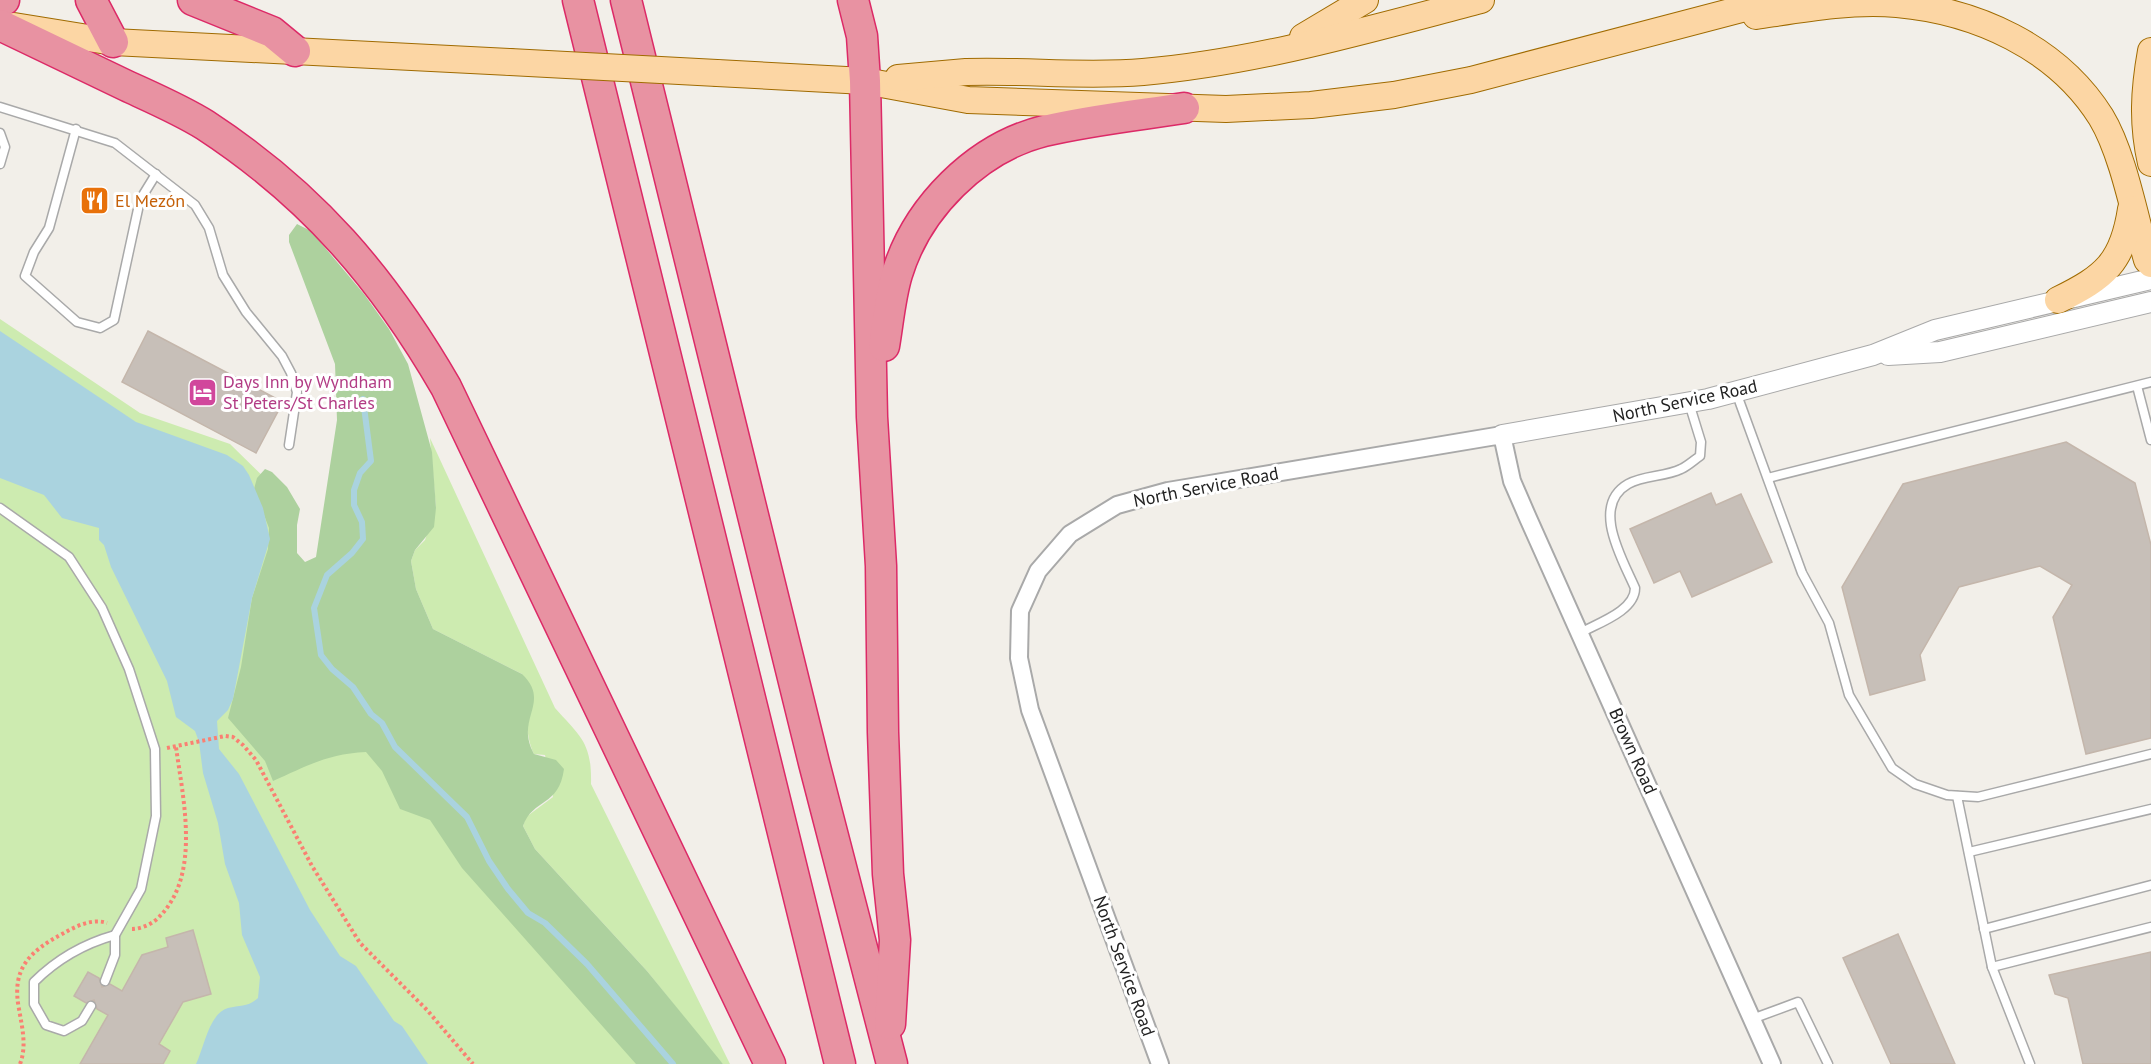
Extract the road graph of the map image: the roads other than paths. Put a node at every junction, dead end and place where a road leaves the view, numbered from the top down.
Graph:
1 (91, 0) edge
2 (193, 0) edge
3 (626, 0) edge
4 (853, 0) edge
5 (1365, 0) edge
6 (1481, 0) edge
7 (1776, 0) edge
8 (578, 2) edge
9 (0, 24) edge
10 (1654, 32) junction
11 (113, 42) junction
12 (1281, 50) junction
13 (295, 51) junction
14 (2151, 51) edge
15 (865, 81) junction
16 (0, 107) edge
17 (1184, 108) junction
18 (75, 129) junction
19 (0, 133) edge
20 (2151, 163) edge
21 (0, 164) edge
22 (156, 174) junction
23 (2132, 206) junction
24 (2151, 264) edge
25 (2151, 279) edge
26 (2058, 300) junction
27 (2151, 302) edge
28 (1874, 355) junction
29 (2151, 382) edge
30 (2137, 386) junction
31 (1736, 392) junction
32 (1688, 403) junction
33 (872, 417) junction
34 (1502, 435) junction
35 (2151, 440) edge
36 (289, 445) dead end
37 (1768, 478) junction
38 (0, 508) edge
39 (1580, 633) junction
40 (2151, 754) edge
41 (1957, 796) junction
42 (2151, 809) edge
43 (1969, 852) junction
44 (2151, 885) edge
45 (2151, 927) edge
46 (1984, 929) junction
47 (117, 932) junction
48 (1992, 967) junction
49 (105, 981) dead end
50 (92, 1006) dead end
51 (1752, 1019) junction
52 (890, 1058) edge
53 (770, 1064) edge
54 (840, 1064) edge
55 (1160, 1064) edge
56 (1772, 1064) edge
57 (1828, 1064) edge
58 (2030, 1064) edge

1 - 11 highway
2 - 13 highway
3 - 52 highway
4 - 15 highway
5 - 12 main road
6 - 12 main road
7 - 10 main road
8 - 54 highway
9 - 11 main road
9 - 53 highway
10 - 17 main road
10 - 23 main road
11 - 13 main road
12 - 15 main road
13 - 15 main road, bridge
14 - 20 main road
15 - 17 main road
15 - 33 highway
16 - 18 lane
17 - 33 highway
18 - 22 lane
18 - 22 lane
19 - 21 lane
22 - 36 lane
23 - 24 main road
23 - 26 main road
25 - 26 street, North Service Road
26 - 28 street, North Service Road
27 - 28 street, North Service Road
28 - 31 street, North Service Road
29 - 30 lane
30 - 35 lane
30 - 37 lane
31 - 32 street, North Service Road
31 - 37 lane
32 - 34 street, North Service Road
32 - 39 lane
33 - 52 highway
34 - 39 street, Brown Road
34 - 55 street, North Service Road
37 - 41 lane
38 - 47 lane
39 - 51 street, Brown Road
40 - 41 lane
41 - 43 lane
42 - 43 lane
43 - 46 lane
44 - 46 lane
45 - 48 lane
46 - 48 lane
47 - 49 lane
47 - 50 lane
48 - 58 lane
51 - 56 street, Brown Road
51 - 57 lane

